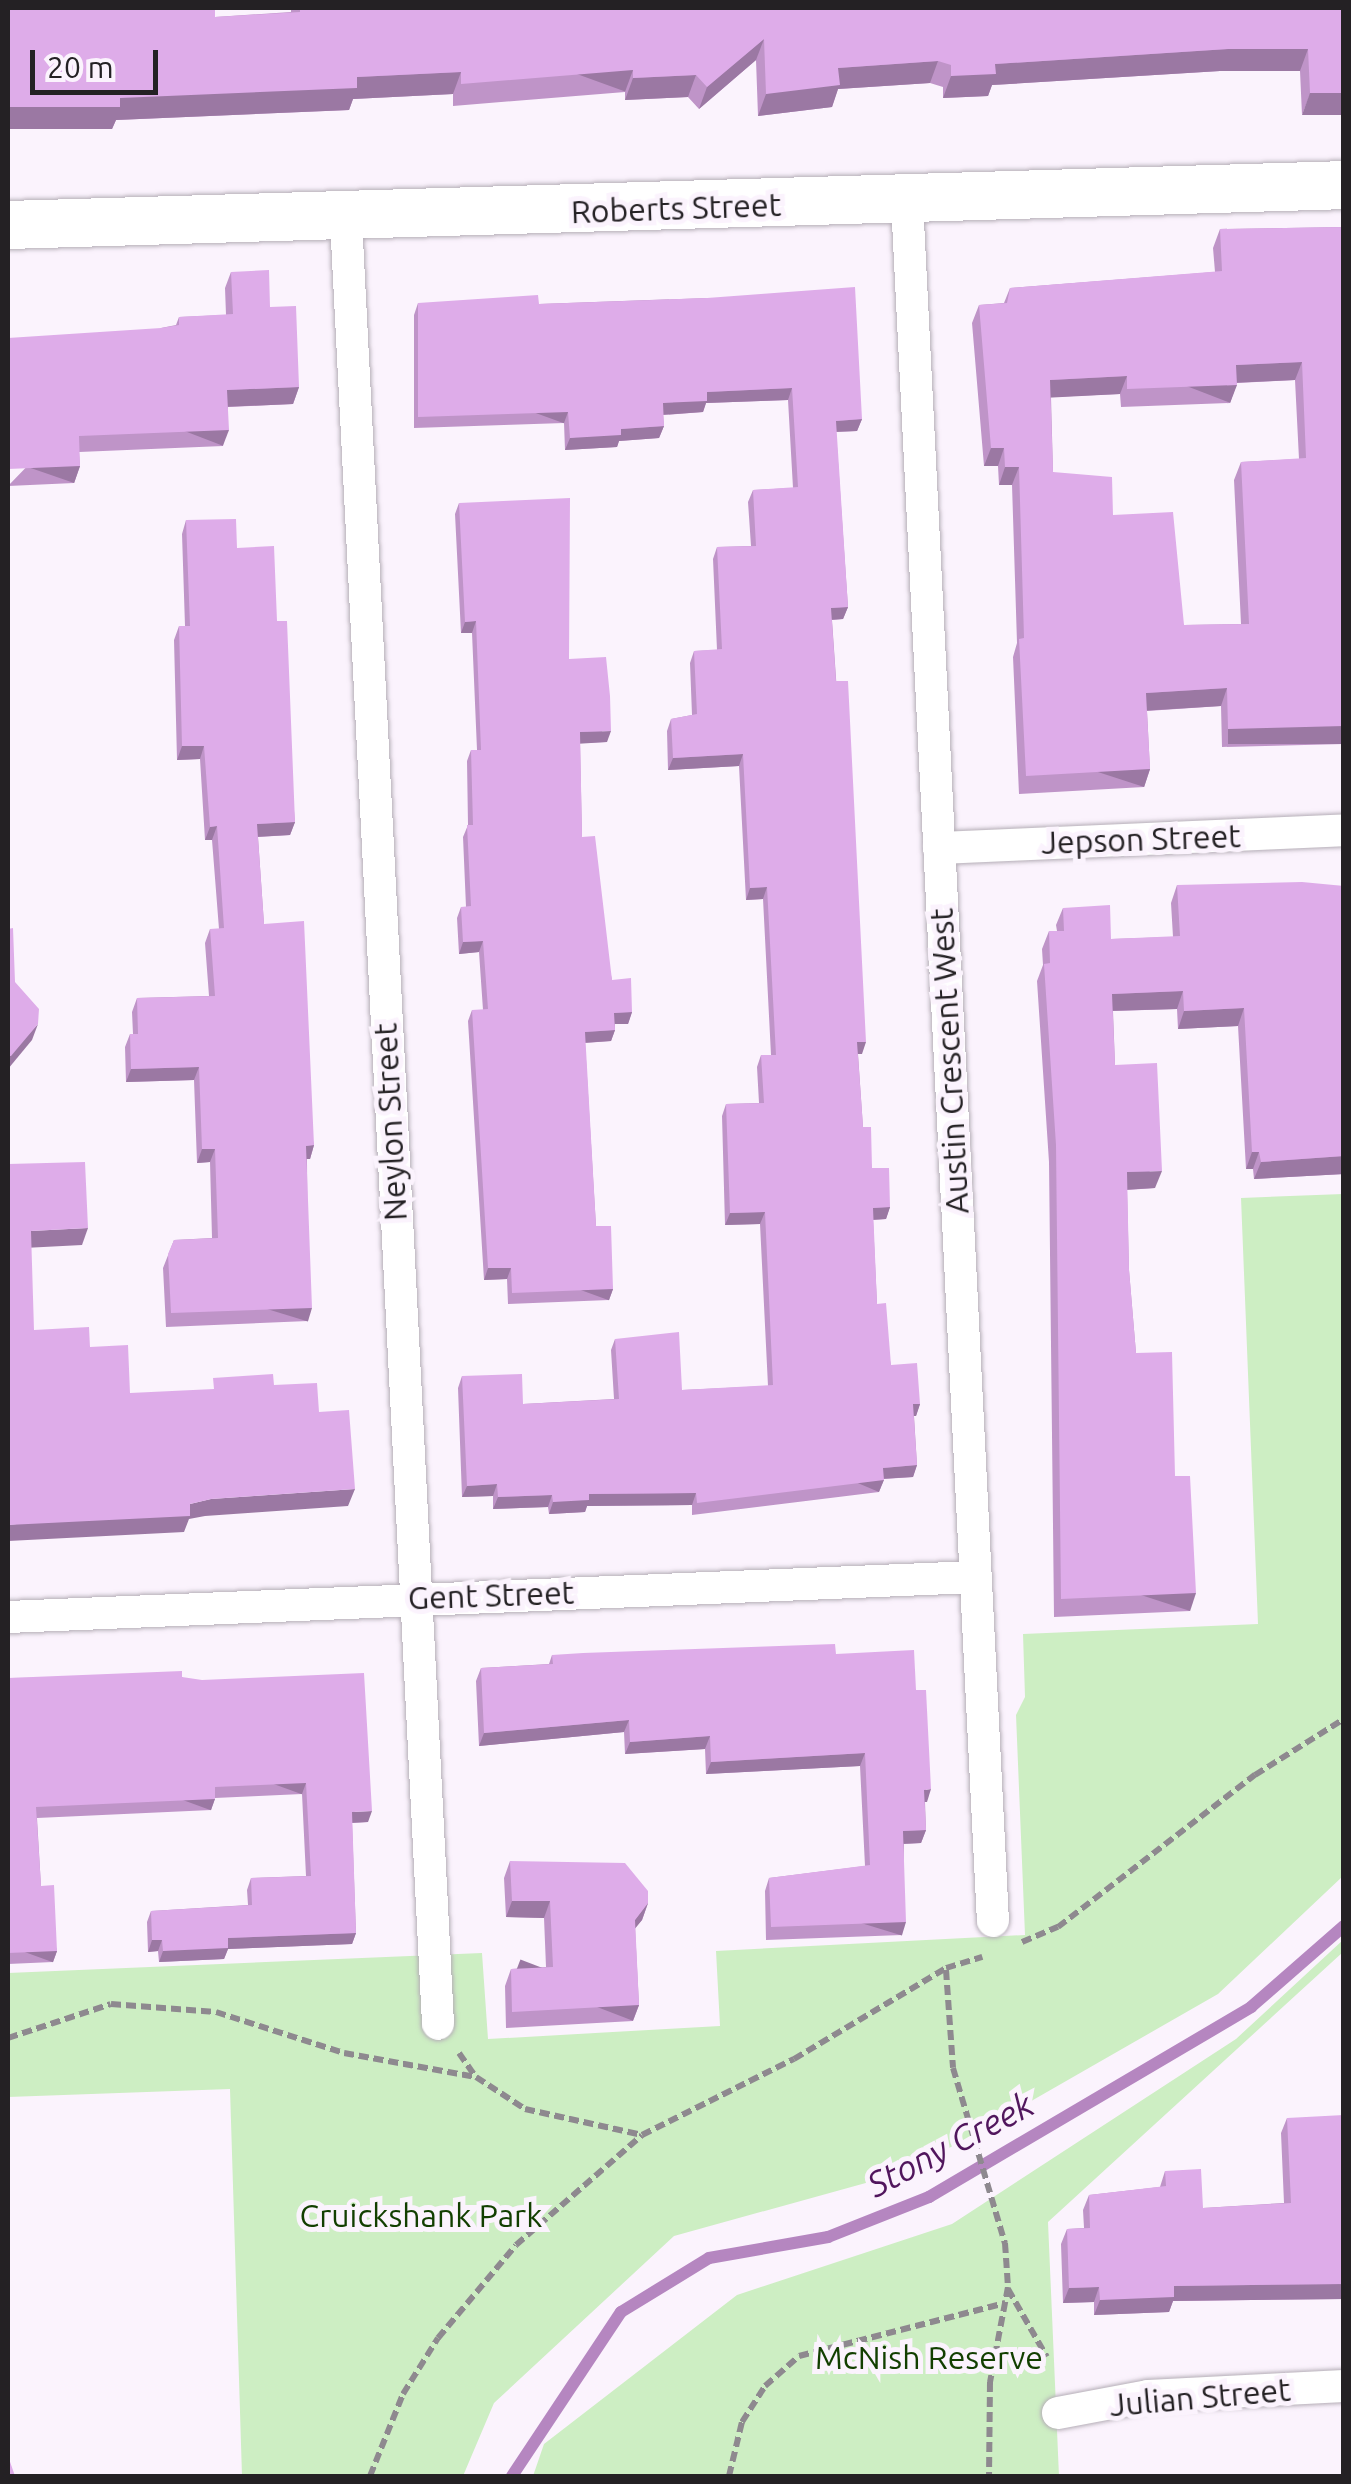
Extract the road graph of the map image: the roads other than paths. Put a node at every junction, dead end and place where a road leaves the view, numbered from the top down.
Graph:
1 (1344, 185) edge
2 (907, 200) junction
3 (346, 220) junction
4 (8, 226) edge
5 (1344, 830) edge
6 (939, 848) junction
7 (974, 1577) junction
8 (414, 1598) junction
9 (8, 1617) edge
10 (1000, 1940) road end
11 (438, 2024) dead end
12 (1344, 2386) edge
13 (1058, 2413) dead end

1 - 2 street, Roberts Street
2 - 3 street, Roberts Street
2 - 6 street, Austin Crescent West
3 - 4 street, Roberts Street
3 - 8 street, Neylon Street
5 - 6 street, Jepson Street
6 - 7 street, Austin Crescent West
7 - 8 street, Gent Street
7 - 10 street, Austin Crescent West
8 - 9 street, Gent Street
8 - 11 street, Neylon Street
12 - 13 street, Julian Street

